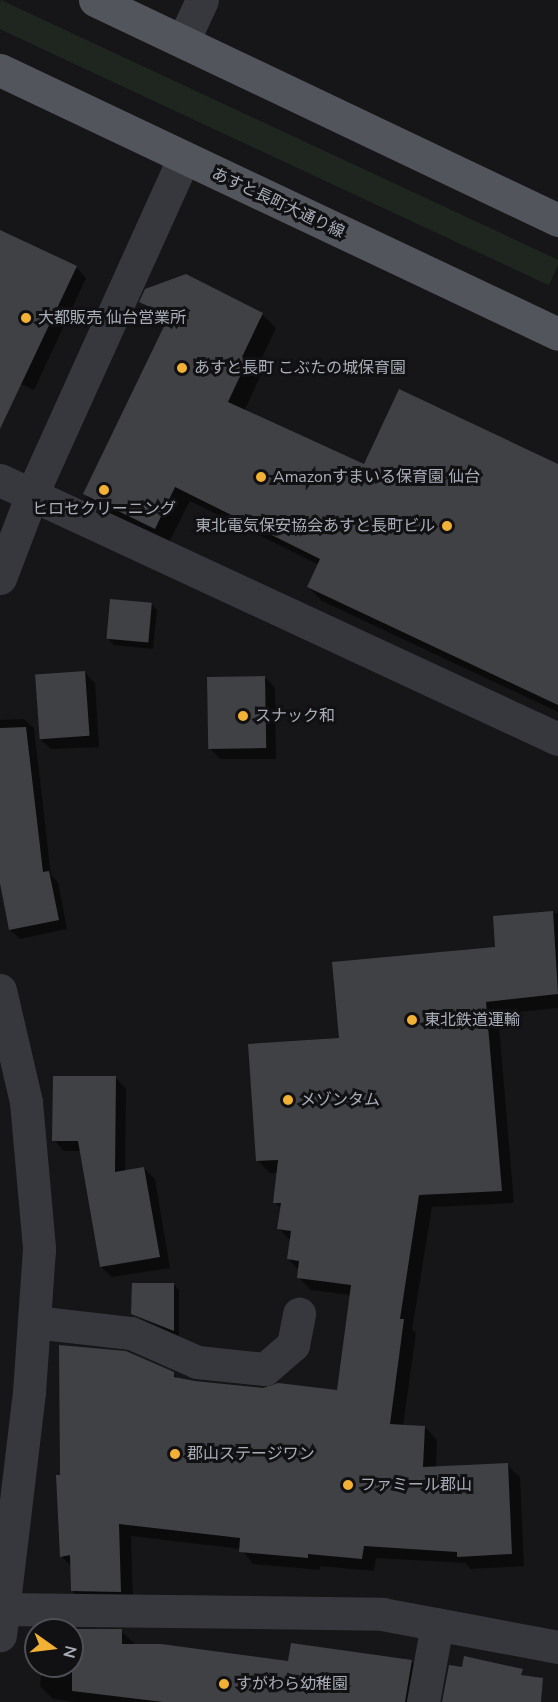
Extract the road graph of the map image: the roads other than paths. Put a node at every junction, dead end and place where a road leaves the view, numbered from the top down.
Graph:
1 (95, 0) edge
2 (202, 0) edge
3 (183, 41) junction
4 (0, 70) edge
5 (183, 159) junction
6 (558, 220) edge
7 (558, 334) edge
8 (0, 480) edge
9 (32, 494) junction
10 (0, 578) edge
11 (558, 739) edge
12 (0, 990) edge
13 (299, 1314) dead end
14 (34, 1322) junction
15 (1, 1618) edge
16 (437, 1624) junction
17 (558, 1647) edge
18 (423, 1702) edge

1 - 3 main road
2 - 3 street
3 - 6 main road
4 - 5 main road, あすと長町大通り線
5 - 7 main road, あすと長町大通り線
5 - 9 street
8 - 9 street
9 - 10 street
9 - 11 street
12 - 14 street
13 - 14 street
14 - 15 street
15 - 16 street
16 - 17 street
16 - 18 street

